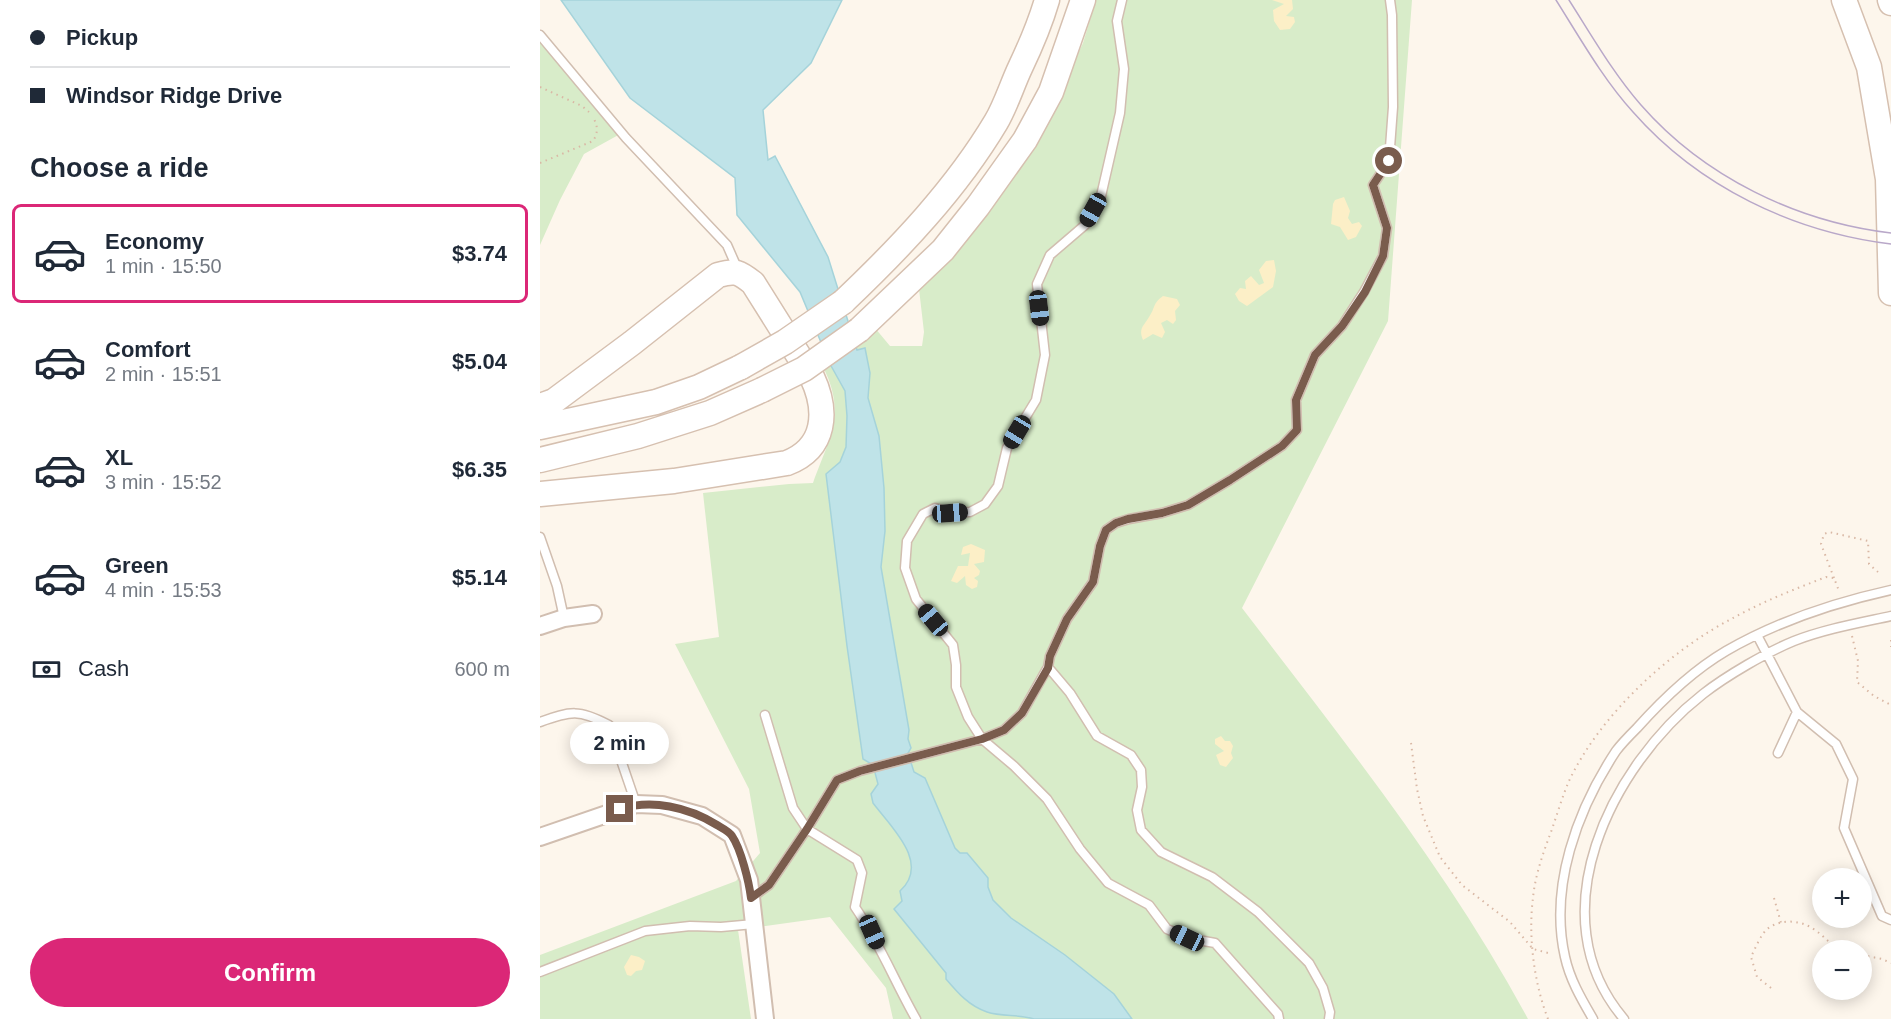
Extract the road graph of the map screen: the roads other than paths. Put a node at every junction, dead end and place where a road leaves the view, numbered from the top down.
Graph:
1 (1047, 0) edge
2 (1083, 0) edge
3 (1122, 0) edge
4 (1390, 0) edge
5 (1844, 0) edge
6 (540, 35) edge
7 (1890, 179) edge
8 (740, 273) junction
9 (1891, 293) edge
10 (540, 406) edge
11 (540, 427) edge
12 (540, 460) edge
13 (540, 494) edge
14 (540, 537) edge
15 (1891, 590) edge
16 (593, 614) dead end
17 (1891, 616) edge
18 (564, 618) junction
19 (540, 626) edge
20 (1757, 635) junction
21 (1769, 655) junction
22 (1048, 668) junction
23 (1797, 712) junction
24 (765, 715) dead end
25 (540, 722) edge
26 (982, 739) junction
27 (1778, 753) dead end
28 (636, 804) junction
29 (807, 829) junction
30 (540, 837) edge
31 (751, 898) junction
32 (1891, 920) edge
33 (754, 924) junction
34 (540, 972) edge
35 (765, 1019) edge
36 (916, 1019) edge
37 (1279, 1019) edge
38 (1329, 1019) edge
39 (1593, 1019) edge
40 (1624, 1019) edge

1 - 11 main road, bridge
2 - 12 main road, bridge
3 - 26 lane
4 - 22 lane
5 - 7 main road
6 - 8 lane
7 - 9 main road
8 - 10 main road
8 - 13 main road
14 - 18 lane
15 - 20 lane
16 - 18 street
17 - 21 lane
18 - 19 street
20 - 21 lane
20 - 39 lane
21 - 23 lane
21 - 40 lane
22 - 26 lane
22 - 38 lane
23 - 27 lane
23 - 32 lane
24 - 29 lane
25 - 28 lane
26 - 29 lane
26 - 37 lane
28 - 30 street
28 - 31 street
29 - 31 lane
29 - 36 lane
31 - 33 street
33 - 34 lane
33 - 35 street

